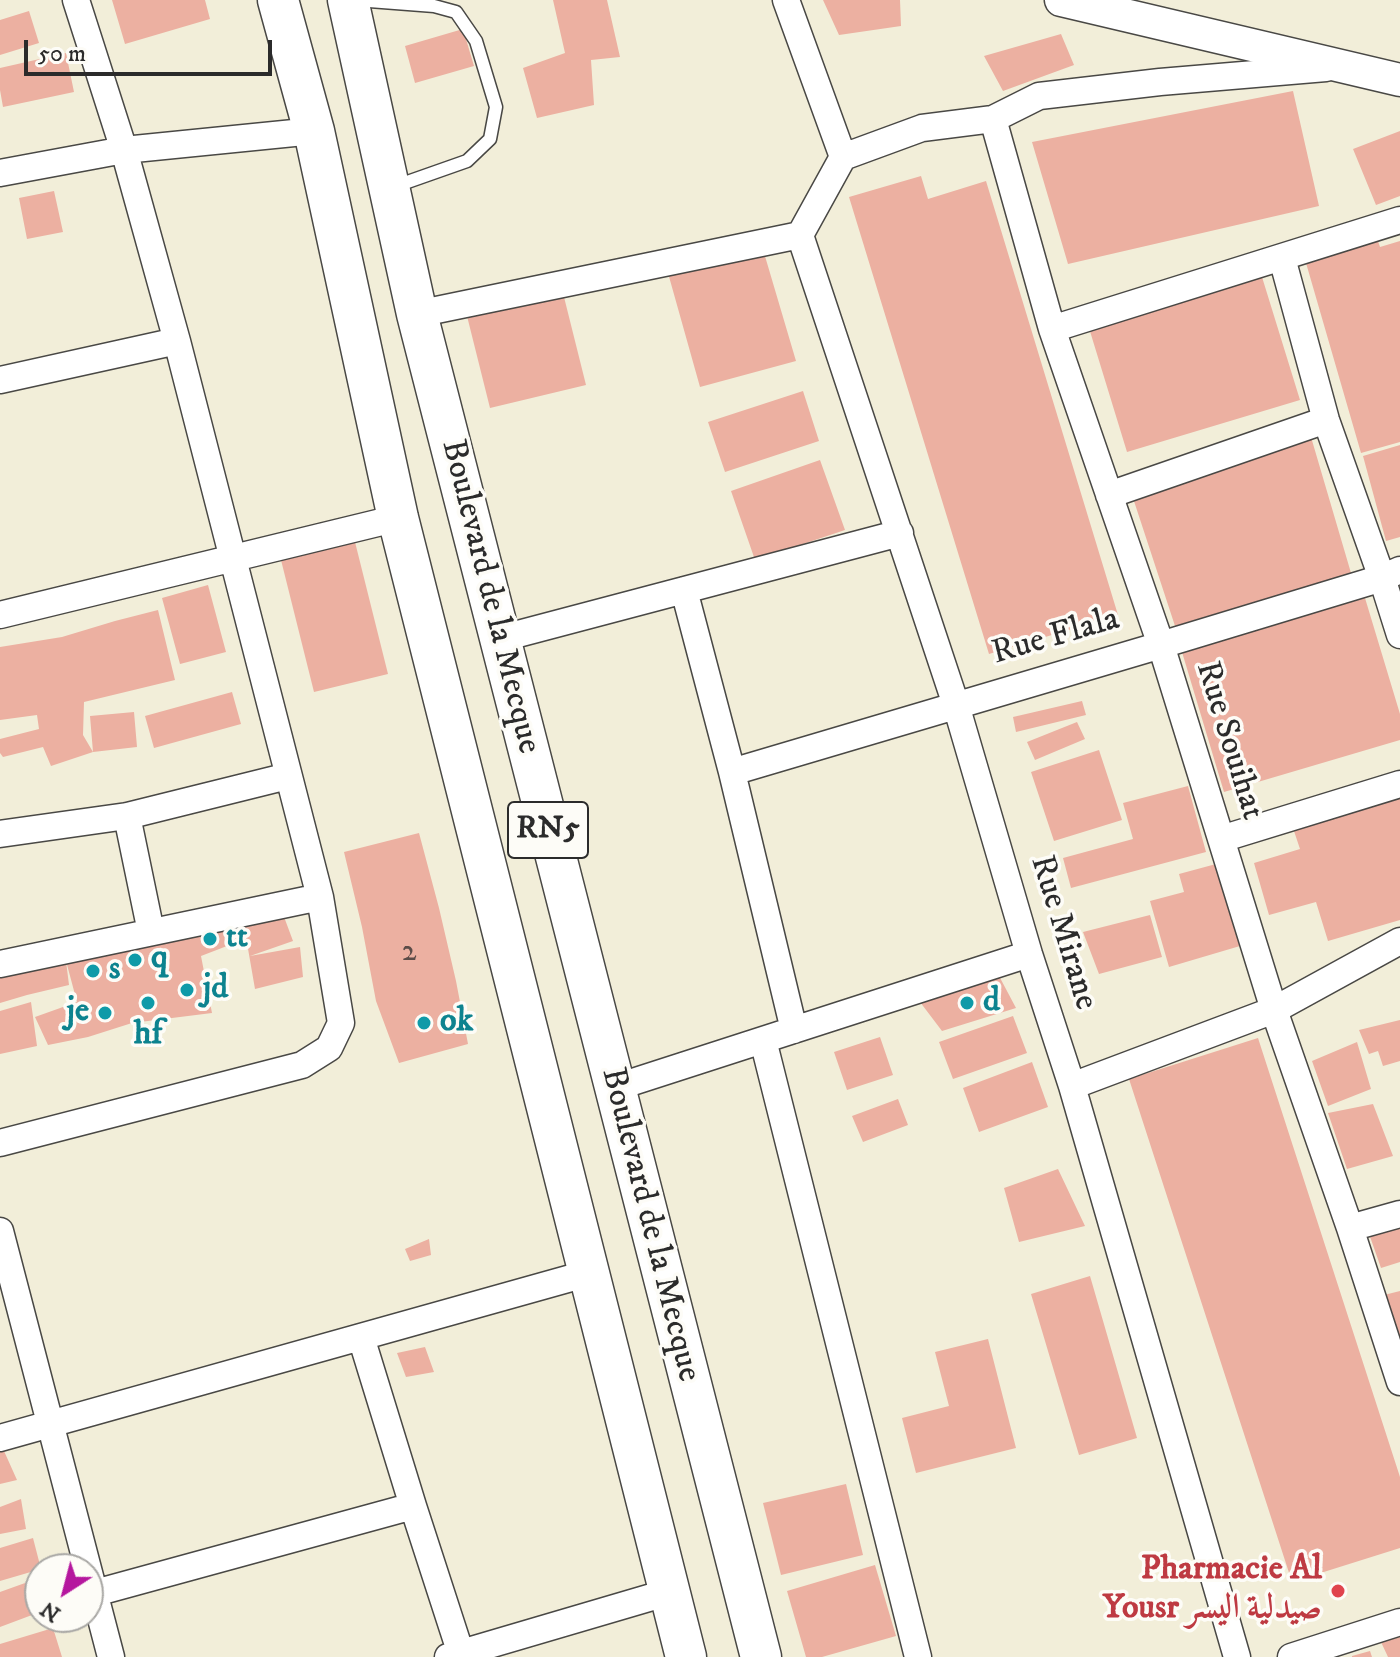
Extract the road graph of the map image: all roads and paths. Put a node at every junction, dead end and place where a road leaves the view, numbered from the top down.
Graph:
1 (76, 0) edge
2 (278, 0) edge
3 (350, 0) edge
4 (786, 0) edge
5 (1061, 0) edge
6 (1147, 10) edge
7 (1340, 67) junction
8 (1400, 80) edge
9 (993, 119) junction
10 (314, 131) junction
11 (124, 150) junction
12 (843, 157) junction
13 (0, 173) edge
14 (389, 189) junction
15 (1400, 220) edge
16 (800, 235) junction
17 (1282, 258) junction
18 (417, 314) junction
19 (1052, 329) junction
20 (177, 341) junction
21 (0, 380) edge
22 (1326, 420) junction
23 (1109, 495) junction
24 (398, 518) junction
25 (900, 533) junction
26 (233, 559) junction
27 (1391, 574) edge
28 (684, 590) junction
29 (0, 615) edge
30 (1400, 635) edge
31 (499, 639) junction
32 (1161, 645) junction
33 (956, 705) junction
34 (732, 772) junction
35 (288, 776) junction
36 (1400, 784) edge
37 (127, 816) junction
38 (0, 834) edge
39 (1221, 839) junction
40 (320, 897) junction
41 (151, 932) junction
42 (1400, 941) edge
43 (1029, 954) junction
44 (0, 964) edge
45 (1274, 1010) junction
46 (794, 1030) junction
47 (763, 1040) junction
48 (1072, 1086) junction
49 (614, 1088) junction
50 (0, 1143) edge
51 (1400, 1214) edge
52 (1350, 1228) junction
53 (0, 1231) edge
54 (589, 1273) junction
55 (361, 1337) junction
56 (1399, 1378) edge
57 (51, 1424) junction
58 (0, 1438) edge
59 (413, 1506) junction
60 (85, 1553) edge
61 (104, 1591) edge
62 (669, 1592) junction
63 (1400, 1622) edge
64 (104, 1629) edge
65 (457, 1656) edge
66 (111, 1657) edge
67 (686, 1657) edge
68 (761, 1657) edge
69 (918, 1657) edge
70 (1237, 1657) edge
71 (1291, 1657) edge

1 - 11 street
2 - 10 main road, Boulevard de la Mecque / RN5
3 - 14 main road, Boulevard de la Mecque / RN5
3 - 14 lane
4 - 12 street
5 - 6 street
6 - 7 street
7 - 8 street
7 - 9 street
9 - 12 street
9 - 19 street, Rue Souihat
10 - 11 street
10 - 24 main road, Boulevard de la Mecque / RN5
11 - 13 street
11 - 20 street
12 - 16 street
14 - 18 main road, Boulevard de la Mecque / RN5
15 - 17 street
16 - 18 street
16 - 25 street, Rue Mirane
17 - 19 street
17 - 22 street
18 - 31 main road, Boulevard de la Mecque / RN5
19 - 23 street, Rue Souihat
20 - 21 street
20 - 26 street
22 - 23 street
22 - 27 street
23 - 32 street, Rue Souihat
24 - 26 street
24 - 54 main road, Boulevard de la Mecque / RN5
25 - 28 street
25 - 33 street, Rue Mirane
26 - 29 street
26 - 35 street
27 - 30 street
27 - 32 street, Rue Flala
28 - 31 street
28 - 34 street
31 - 49 main road, Boulevard de la Mecque / RN5
32 - 33 street, Rue Flala
32 - 39 street, Rue Souihat
33 - 34 street, Rue Flala
33 - 43 street, Rue Mirane
34 - 46 street
35 - 37 street
35 - 40 street
36 - 39 street
37 - 38 street
37 - 41 street
39 - 45 street, Rue Souihat
40 - 41 street
40 - 50 street
41 - 44 street
42 - 45 street
43 - 46 street
43 - 48 street, Rue Mirane
45 - 48 street
45 - 52 street, Rue Souihat
46 - 47 street
47 - 49 street
47 - 69 street
48 - 70 street, Rue Mirane
49 - 68 main road, Boulevard de la Mecque / RN5
51 - 52 street
52 - 56 street, Rue Souihat
53 - 57 street
54 - 55 street
54 - 62 main road, Boulevard de la Mecque / RN5
55 - 57 street
55 - 59 street
57 - 58 street
57 - 60 street
59 - 61 street
59 - 65 street
62 - 65 street
62 - 67 main road, Boulevard de la Mecque / RN5
63 - 71 street
64 - 66 street

